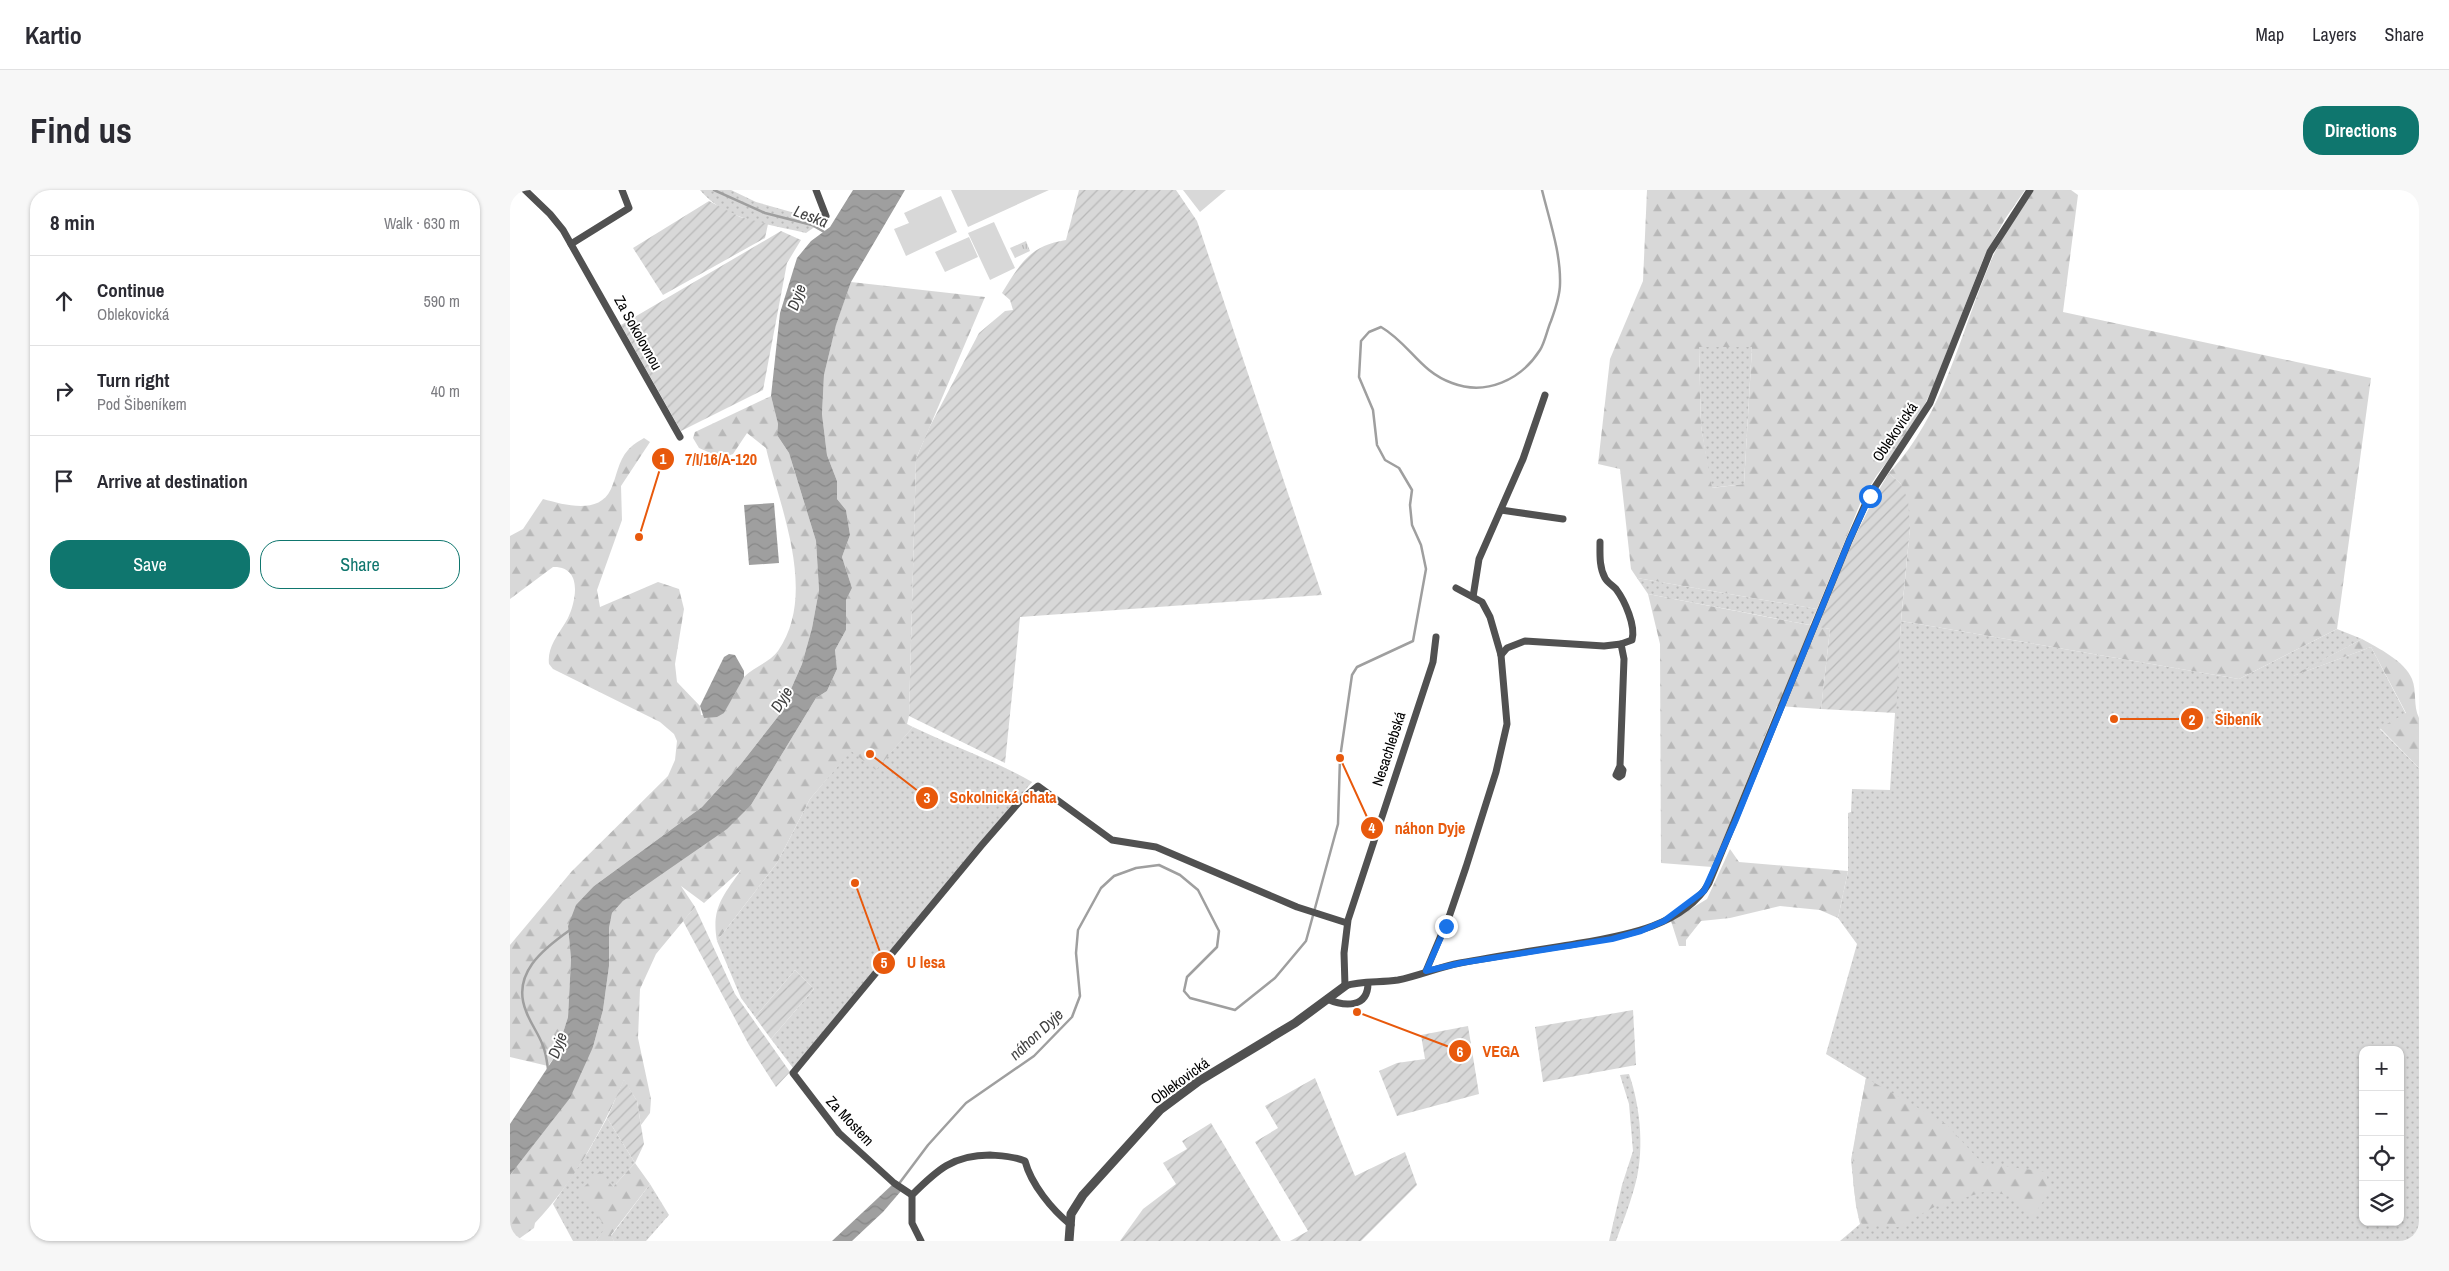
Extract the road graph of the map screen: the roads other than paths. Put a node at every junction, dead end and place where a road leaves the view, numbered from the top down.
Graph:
1 (524, 190) edge
2 (622, 190) edge
3 (816, 190) edge
4 (2030, 190) edge
5 (826, 216) dead end
6 (571, 244) junction
7 (1546, 395) dead end
8 (680, 436) dead end
9 (1501, 510) junction
10 (1563, 519) dead end
11 (1600, 542) dead end
12 (1456, 588) dead end
13 (1473, 597) junction
14 (1436, 637) dead end
15 (1621, 644) junction
16 (1501, 655) junction
17 (1620, 766) dead end
18 (1347, 924) junction
19 (1426, 971) junction
20 (1368, 983) junction
21 (1345, 986) junction
22 (1327, 999) junction
23 (912, 1195) junction
24 (1071, 1225) junction
25 (921, 1241) edge
26 (1069, 1241) edge

1 - 6 street, Za Sokolovnou
2 - 6 street
3 - 5 street
4 - 19 street, Oblekovická
6 - 8 street, Za Sokolovnou
7 - 9 street
9 - 10 street
9 - 13 street
11 - 15 street
12 - 13 street
13 - 16 street
14 - 18 street, Nesachlebská
15 - 16 street
15 - 17 street
16 - 19 street
18 - 21 street, Nesachlebská
18 - 23 street, Za Mostem
19 - 20 street, Oblekovická
20 - 21 street, Oblekovická
20 - 22 street
21 - 22 street, Oblekovická
22 - 24 street, Oblekovická
23 - 24 street
23 - 25 street
24 - 26 street, Oblekovická

